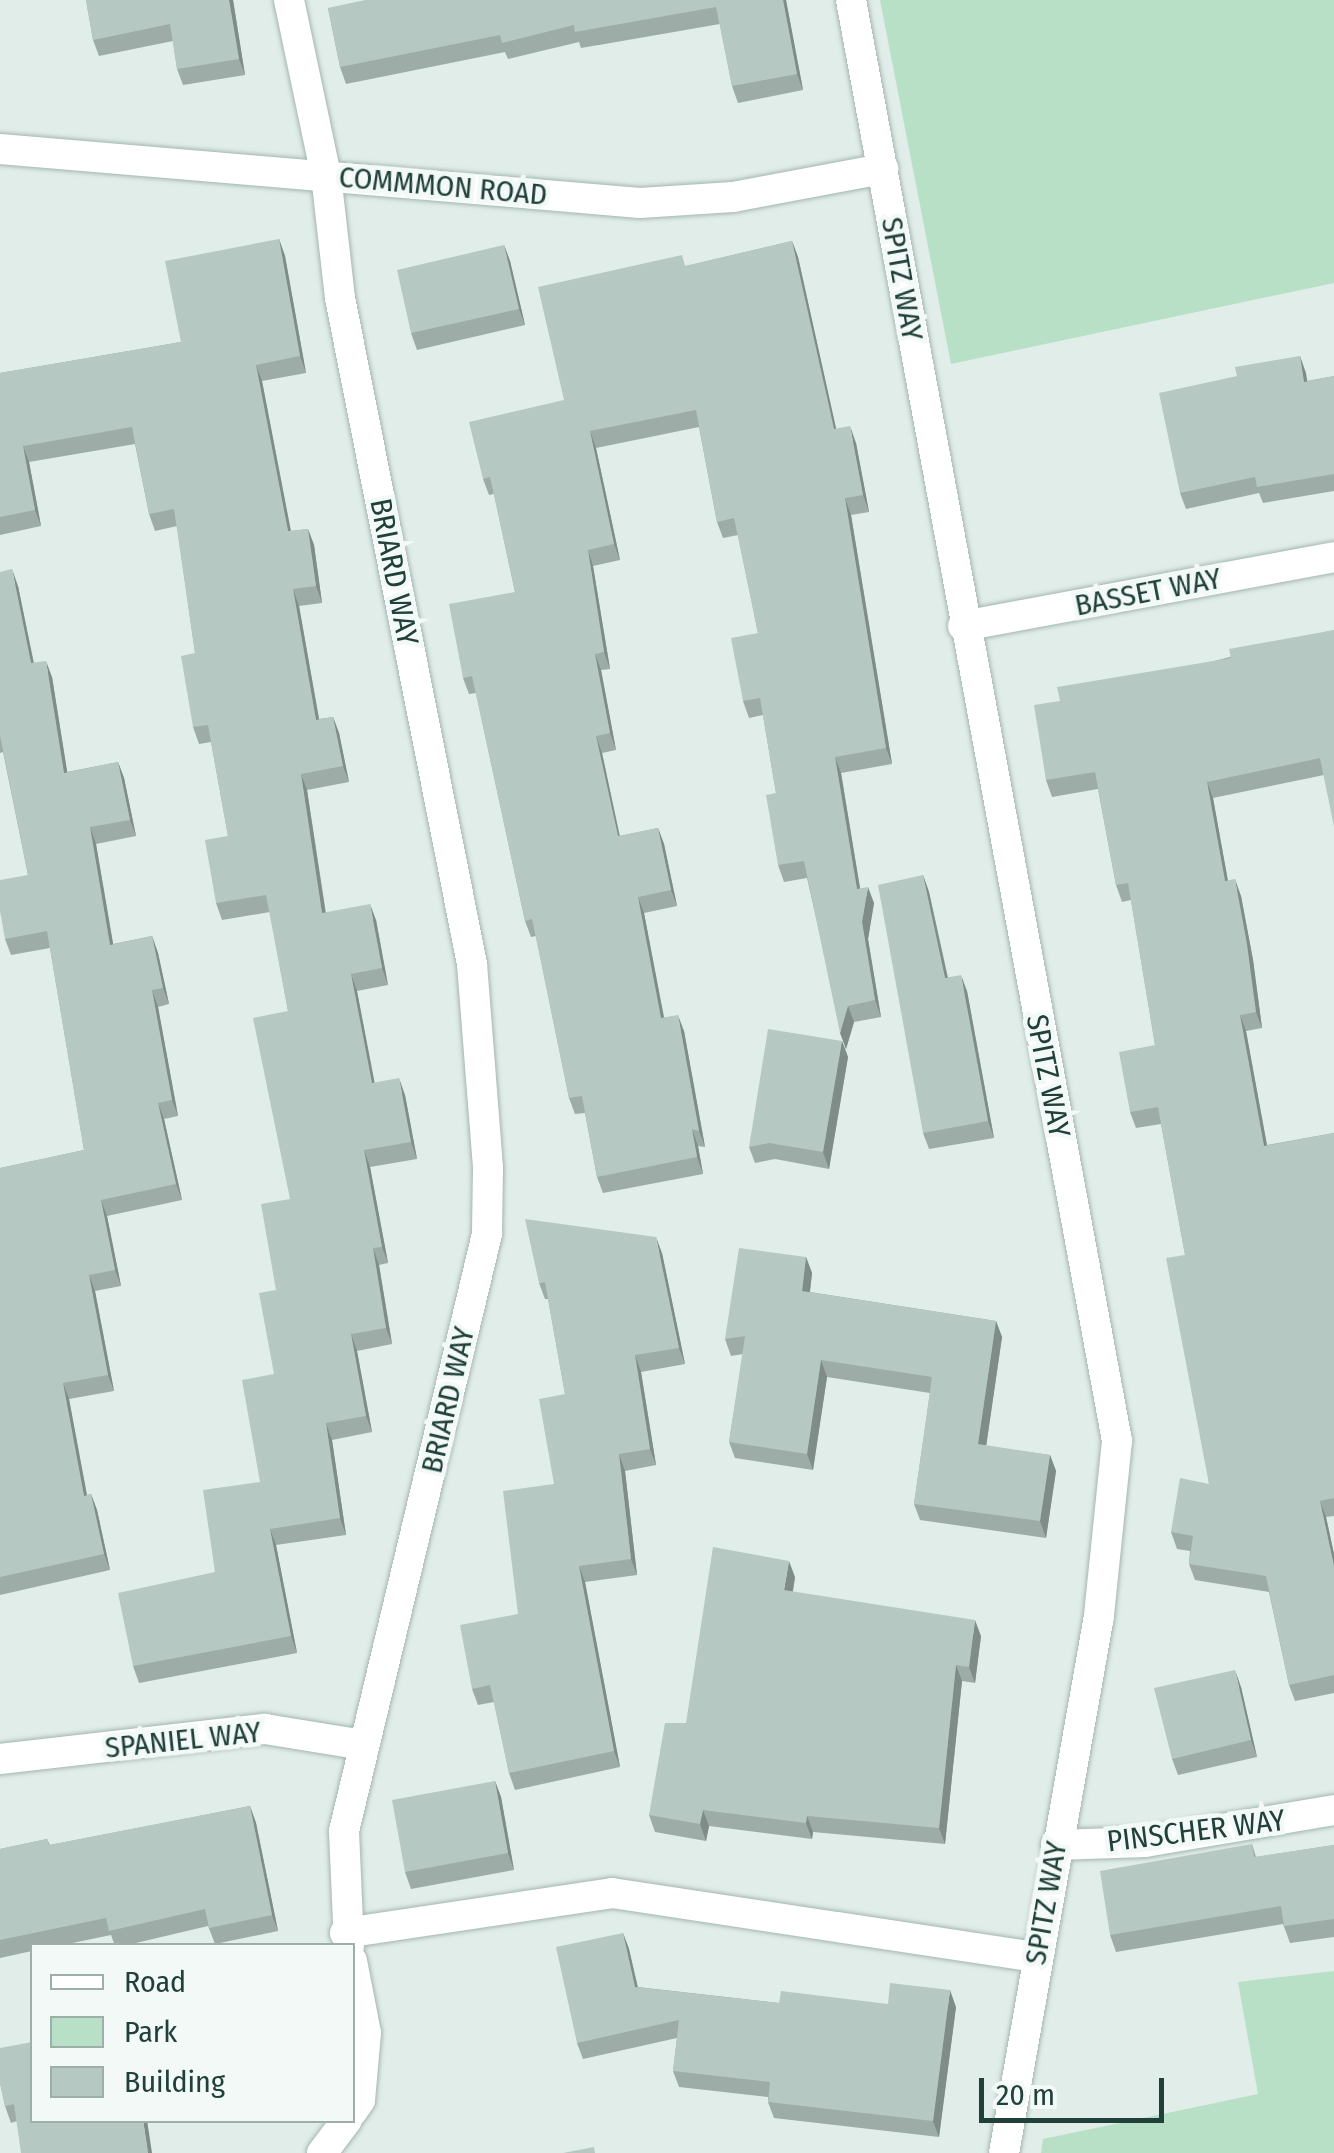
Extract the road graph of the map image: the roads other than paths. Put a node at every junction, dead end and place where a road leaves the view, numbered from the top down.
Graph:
1 (288, 0) edge
2 (851, 0) edge
3 (0, 149) edge
4 (884, 169) junction
5 (326, 175) junction
6 (1334, 557) edge
7 (963, 626) junction
8 (364, 1745) junction
9 (0, 1759) edge
10 (1334, 1810) edge
11 (1056, 1844) junction
12 (349, 1943) edge
13 (355, 1945) edge
14 (1035, 1957) junction
15 (355, 1977) edge
16 (355, 2108) edge
17 (345, 2123) edge
18 (322, 2153) edge
19 (1004, 2153) edge

1 - 5 street, BRIARD WAY
2 - 4 street, SPITZ WAY
3 - 5 street, COMMMON ROAD
4 - 5 street, COMMMON ROAD
4 - 7 street, SPITZ WAY
5 - 8 street, BRIARD WAY
6 - 7 street, BASSET WAY
7 - 11 street, SPITZ WAY
8 - 9 street, SPANIEL WAY
8 - 12 street, BRIARD WAY
10 - 11 street, PINSCHER WAY
11 - 14 street, SPITZ WAY
13 - 14 street
14 - 19 street, SPITZ WAY
15 - 16 street, BRIARD WAY
17 - 18 street

